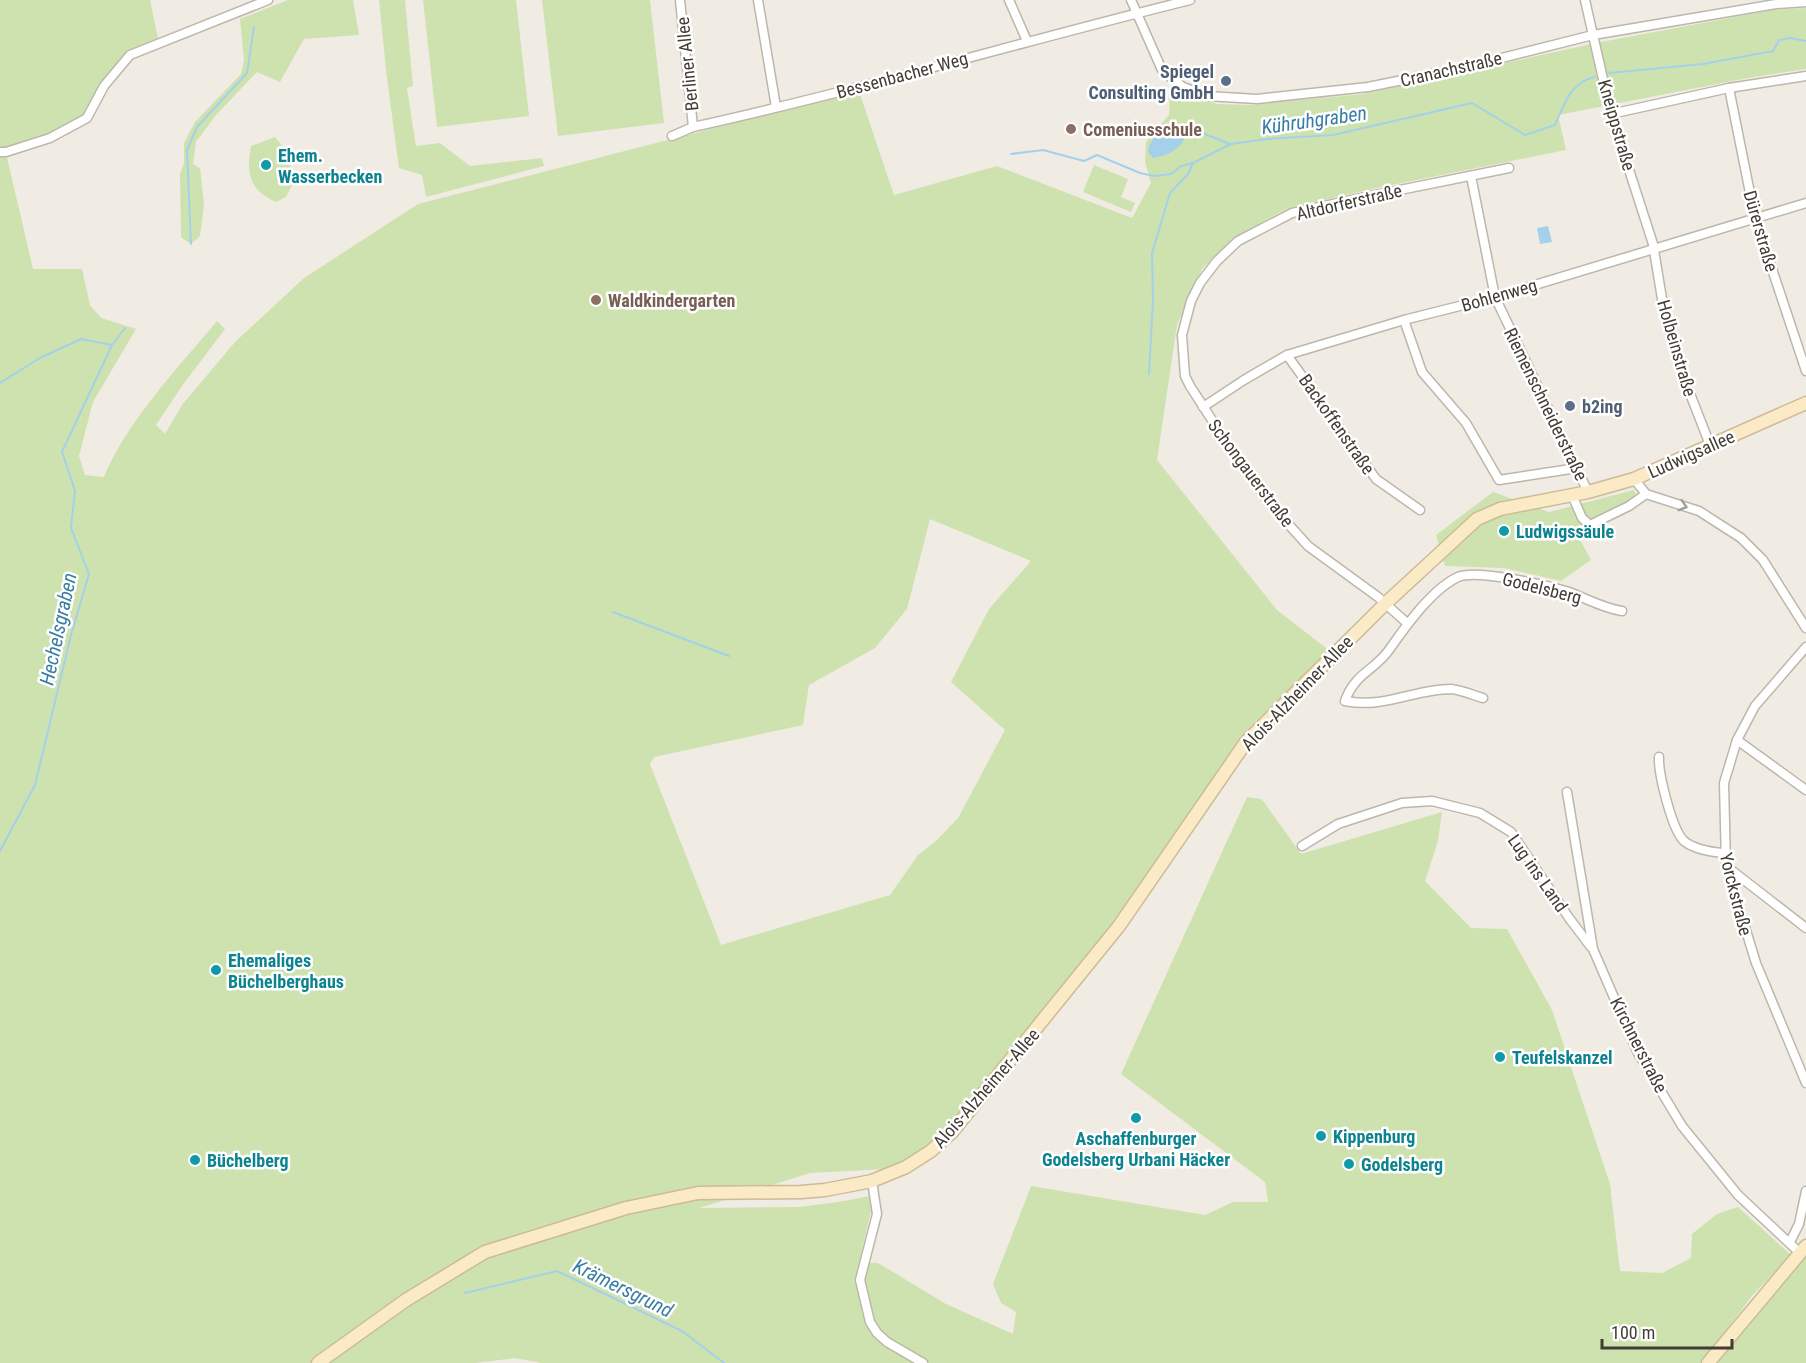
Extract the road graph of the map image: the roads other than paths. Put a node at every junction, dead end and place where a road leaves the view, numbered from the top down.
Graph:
1 (267, 0) edge
2 (680, 0) edge
3 (758, 0) edge
4 (1009, 0) edge
5 (1131, 0) edge
6 (1190, 0) edge
7 (1585, 0) edge
8 (1806, 2) edge
9 (1137, 13) junction
10 (1593, 35) junction
11 (1028, 41) junction
12 (1806, 76) edge
13 (1728, 88) junction
14 (776, 108) junction
15 (1611, 114) junction
16 (693, 127) junction
17 (672, 136) dead end
18 (0, 152) edge
19 (1509, 168) dead end
20 (1472, 176) junction
21 (1806, 202) edge
22 (1755, 218) junction
23 (1654, 249) junction
24 (1495, 297) junction
25 (1404, 320) junction
26 (1287, 355) junction
27 (1806, 371) edge
28 (1806, 403) edge
29 (1203, 407) junction
30 (1710, 445) junction
31 (1577, 468) junction
32 (1634, 479) junction
33 (1588, 492) junction
34 (1646, 494) junction
35 (1572, 495) junction
36 (1420, 510) dead end
37 (1386, 603) junction
38 (1622, 611) dead end
39 (1407, 624) junction
40 (1806, 628) edge
41 (1806, 647) edge
42 (1483, 698) dead end
43 (1737, 740) junction
44 (1659, 757) dead end
45 (1806, 790) edge
46 (1567, 792) dead end
47 (1302, 846) dead end
48 (1724, 853) junction
49 (1726, 866) junction
50 (1806, 928) edge
51 (1593, 950) junction
52 (1806, 1083) edge
53 (872, 1181) junction
54 (1806, 1191) edge
55 (1790, 1242) junction
56 (1803, 1250) edge
57 (318, 1363) edge
58 (923, 1363) edge
59 (1708, 1363) edge

1 - 18 street
2 - 16 street, Berliner Allee
3 - 14 street
4 - 11 street
5 - 9 street, Cranachstraße
6 - 9 street, Bessenbacher Weg
7 - 10 street, Kneippstraße
8 - 10 street, Cranachstraße
9 - 10 street, Cranachstraße
9 - 11 street, Bessenbacher Weg
10 - 15 street, Kneippstraße
11 - 14 street, Bessenbacher Weg
12 - 13 street
13 - 15 street
13 - 22 street, Dürerstraße
14 - 16 street, Bessenbacher Weg
15 - 23 street, Kneippstraße
16 - 17 street, Bessenbacher Weg
19 - 20 street, Altdorferstraße
20 - 24 street, Riemenschneiderstraße
20 - 29 street, Altdorferstraße
21 - 22 street, Bohlenweg
22 - 23 street, Bohlenweg
22 - 27 street, Dürerstraße
23 - 24 street, Bohlenweg
23 - 30 street, Holbeinstraße
24 - 25 street, Bohlenweg
24 - 31 street, Riemenschneiderstraße
25 - 26 street, Bohlenweg
25 - 31 street
26 - 29 street, Bohlenweg
26 - 36 street, Backoffenstraße
28 - 30 street, Ludwigsallee
29 - 37 street, Schongauerstraße
30 - 32 street, Ludwigsallee
31 - 33 street, Riemenschneiderstraße
32 - 33 street, Ludwigsallee
32 - 34 street
33 - 35 street, Ludwigsallee
34 - 35 street, Ludwigsallee
34 -> 40 street
35 - 37 street, Ludwigsallee
37 - 39 street
37 - 53 street, Alois-Alzheimer-Allee
38 - 39 street, Godelsberg
39 - 42 street, Godelsberg
41 - 43 street, Yorckstraße
43 - 45 street
43 - 48 street, Yorckstraße
44 - 48 street
46 - 51 street, Kirchnerstraße
47 - 51 street, Lug ins Land
48 - 49 street, Yorckstraße
49 - 50 street
49 - 52 street, Yorckstraße
51 - 55 street, Kirchnerstraße
53 - 57 street, Alois-Alzheimer-Allee
53 - 58 street
54 - 55 street
55 - 56 street, Kirchnerstraße
56 - 59 street

